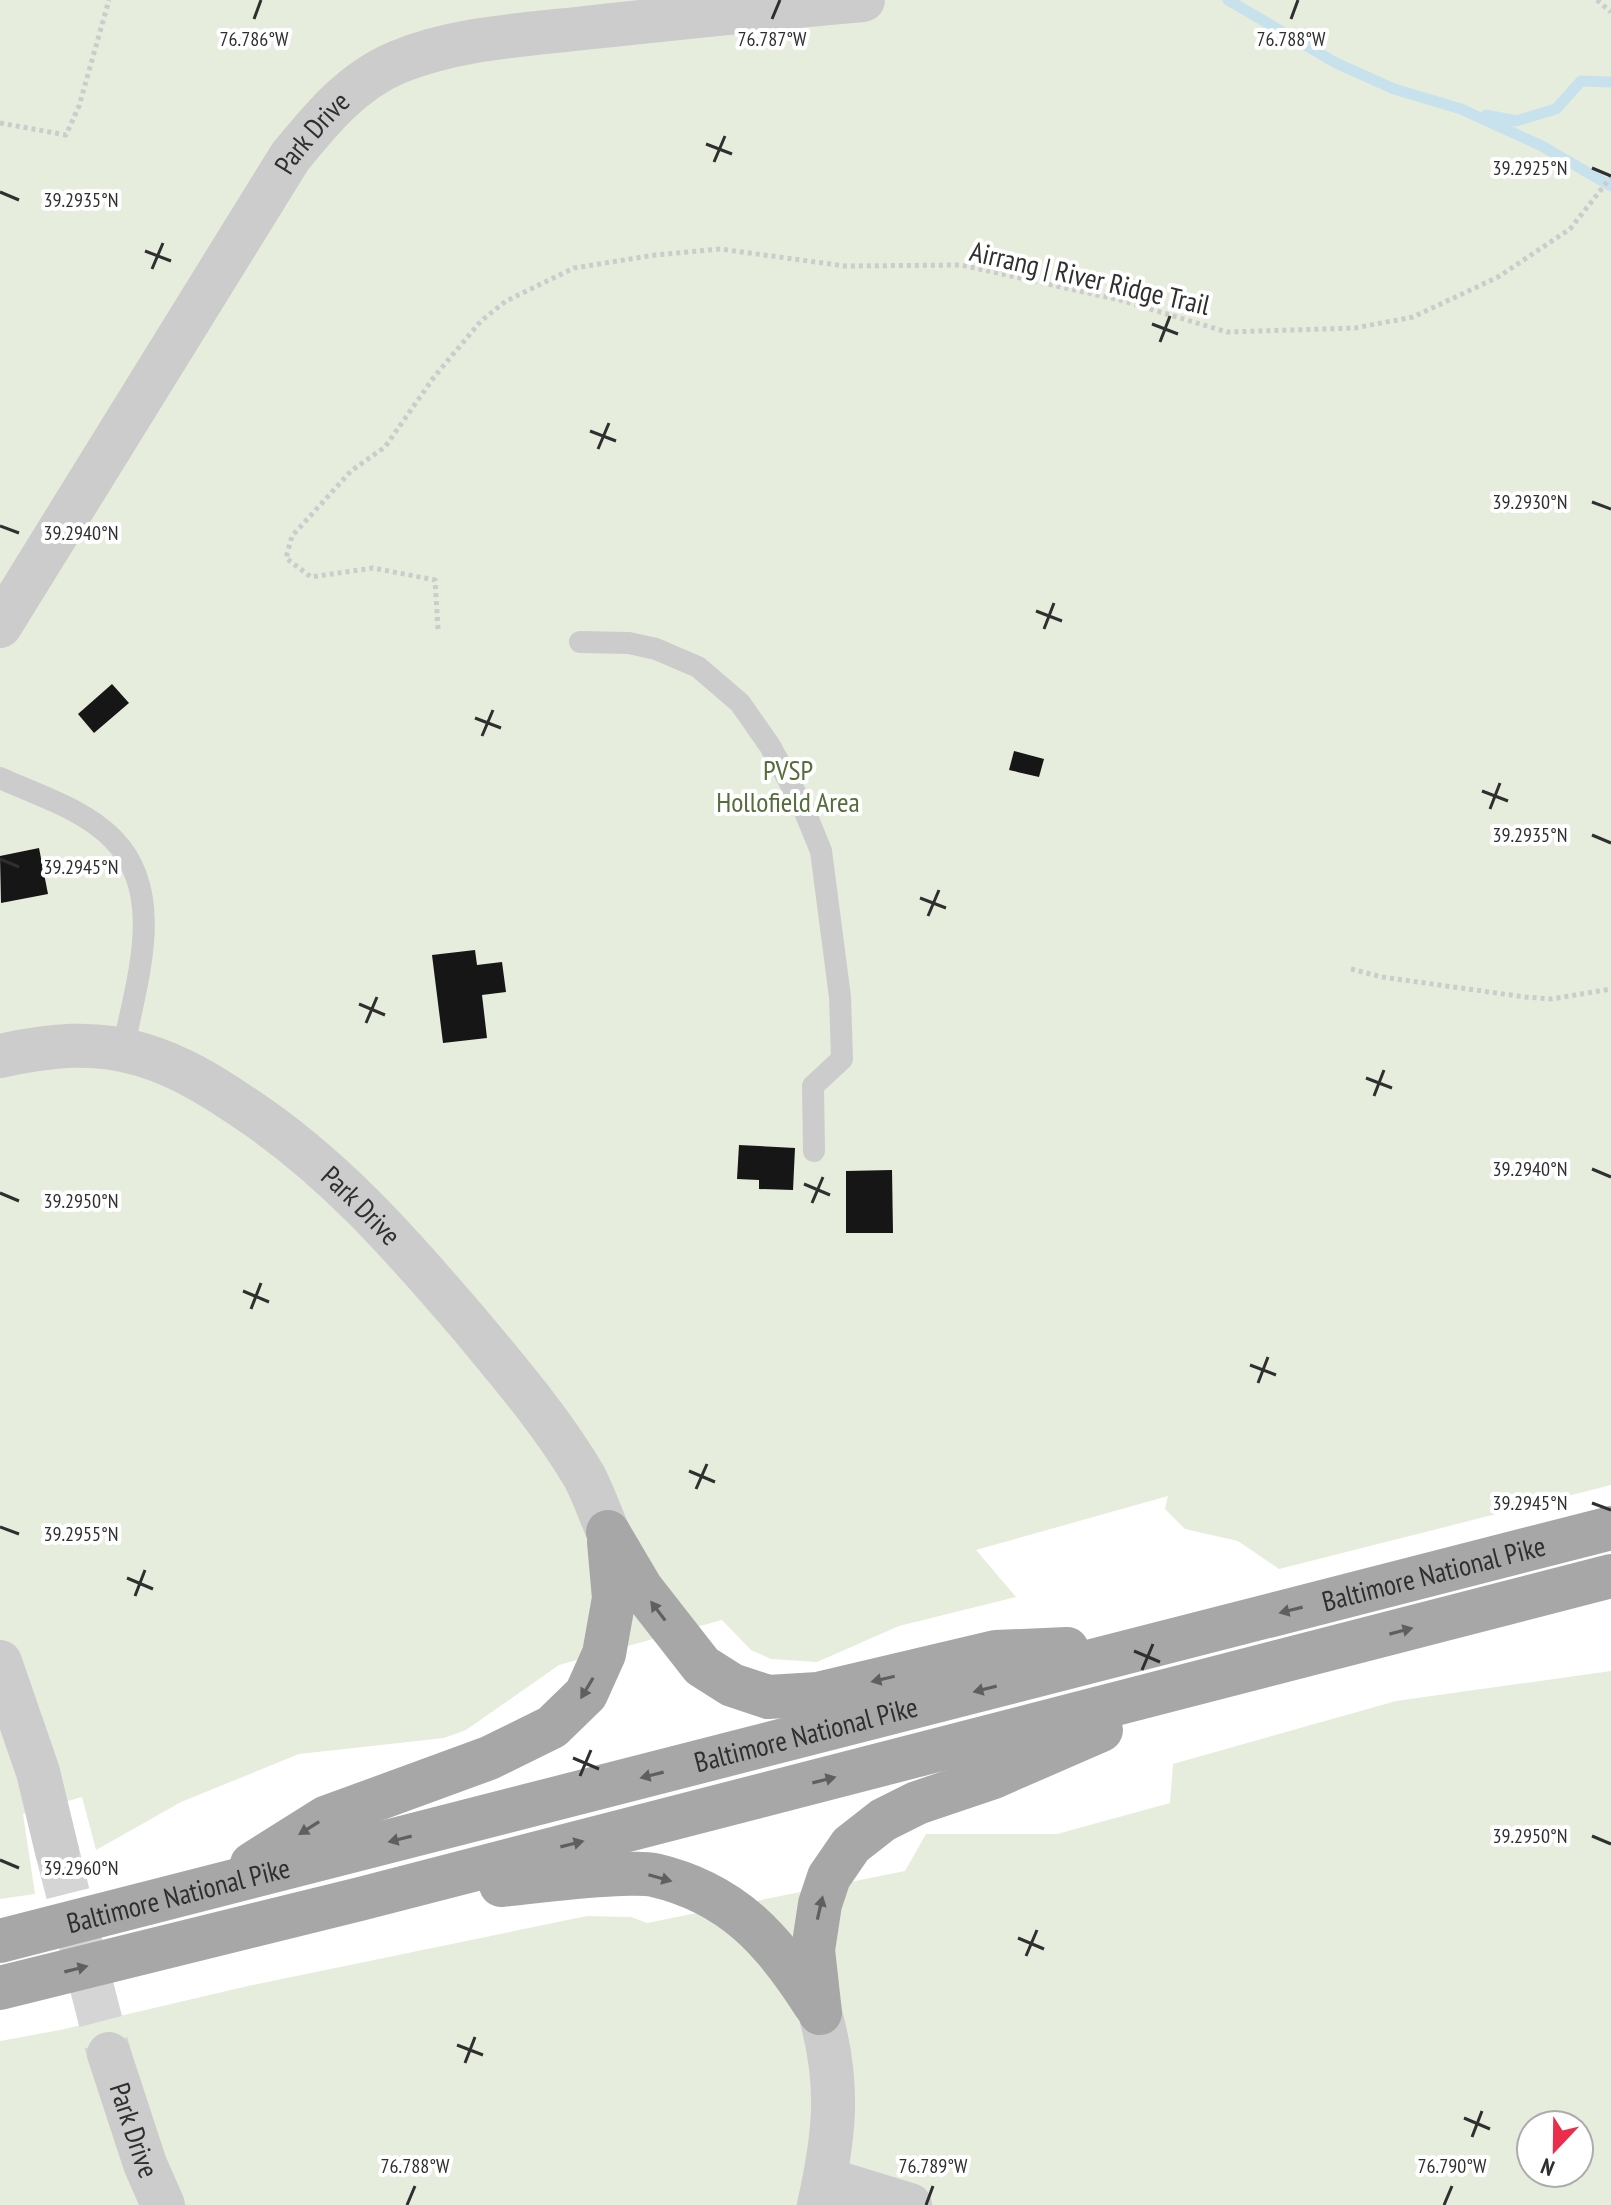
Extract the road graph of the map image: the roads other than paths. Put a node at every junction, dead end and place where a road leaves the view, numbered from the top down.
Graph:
1 (863, 0) edge
2 (0, 626) edge
3 (580, 642) dead end
4 (0, 778) edge
5 (123, 1051) junction
6 (0, 1056) edge
7 (814, 1151) dead end
8 (1611, 1528) edge
9 (608, 1532) junction
10 (1611, 1576) edge
11 (1153, 1646) junction
12 (0, 1662) edge
13 (1220, 1678) junction
14 (57, 1851) tunnel mouth
15 (215, 1887) junction
16 (360, 1899) junction
17 (0, 1941) edge
18 (0, 1988) edge
19 (820, 2013) junction
20 (109, 2054) tunnel mouth
21 (822, 2192) edge
22 (163, 2205) edge
23 (910, 2205) edge

1 - 2 street, Park Drive
3 - 7 lane
4 - 5 lane
5 - 6 street, Park Drive
5 - 9 street, Park Drive
8 -> 11 main road, Baltimore National Pike
11 -> 9 main road
9 -> 15 main road
13 -> 10 main road, Baltimore National Pike
11 -> 15 main road, Baltimore National Pike
12 - 14 street
16 -> 13 main road, Baltimore National Pike
19 -> 13 main road
15 - 17 main road, Baltimore National Pike
18 -> 16 main road, Baltimore National Pike
16 -> 19 main road
19 - 21 street
20 - 22 street, Park Drive
21 - 23 street

